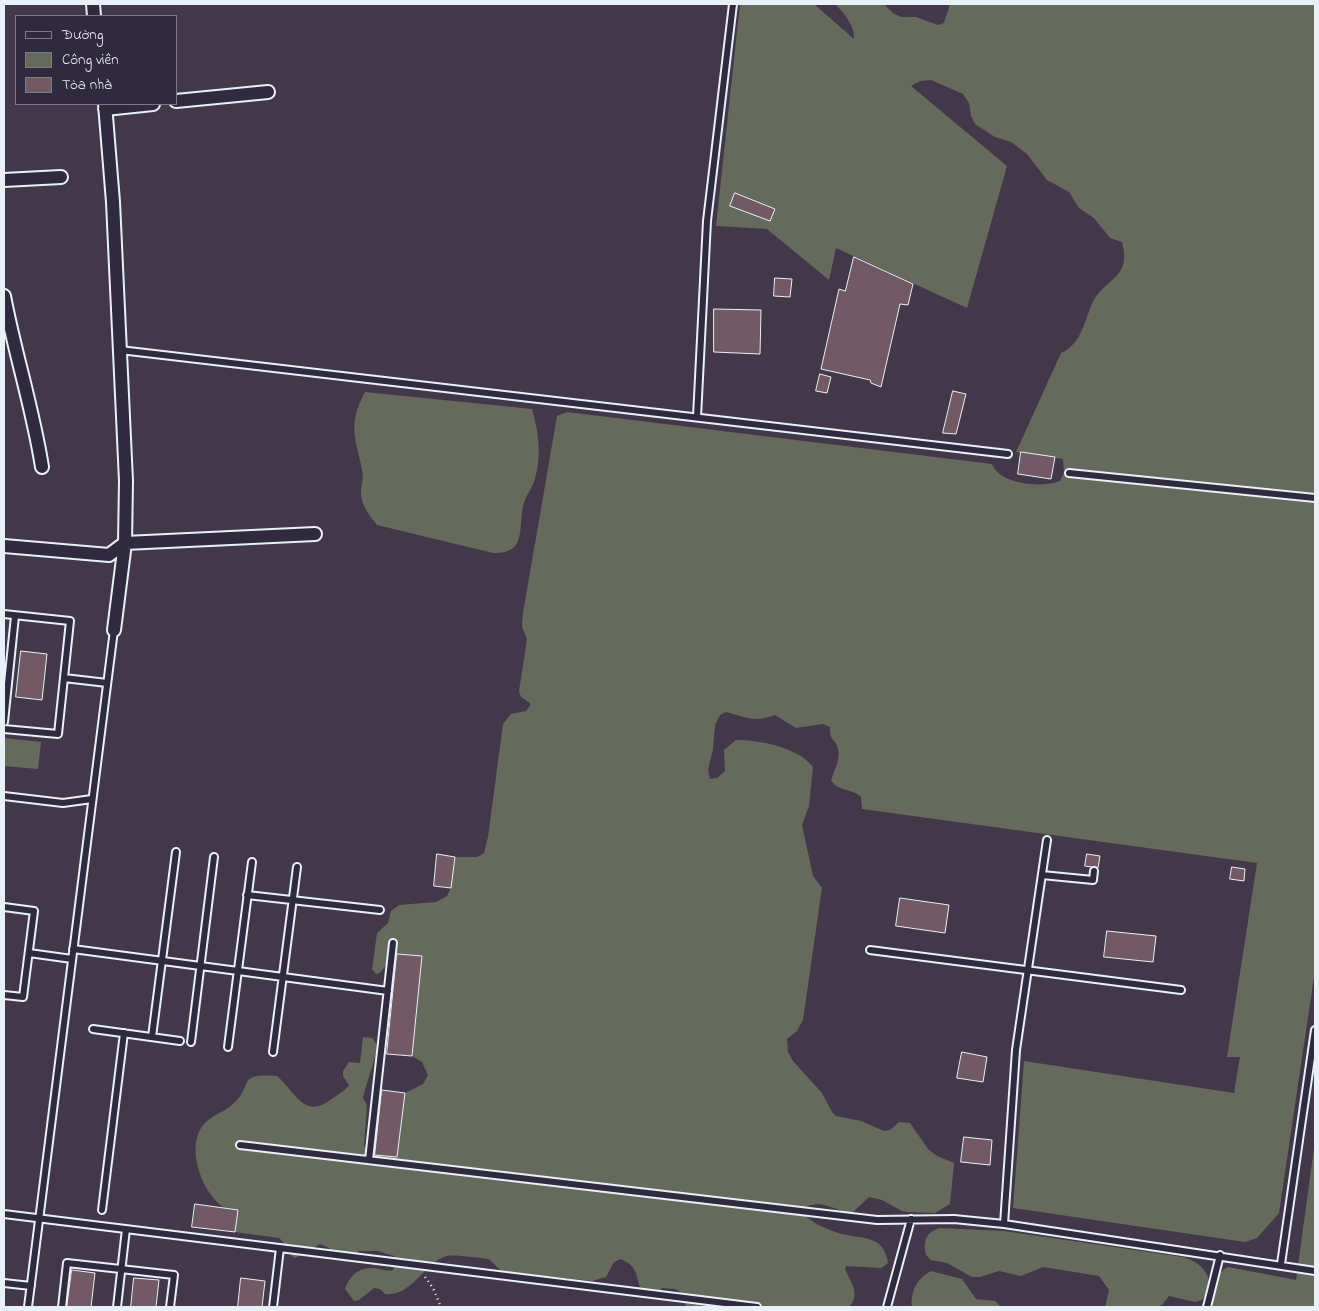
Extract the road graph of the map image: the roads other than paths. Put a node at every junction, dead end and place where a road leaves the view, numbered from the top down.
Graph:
1 (732, 4) edge
2 (268, 92) dead end
3 (178, 101) edge
4 (129, 105) edge
5 (105, 106) edge
6 (61, 177) dead end
7 (4, 180) edge
8 (4, 296) edge
9 (120, 350) junction
10 (697, 417) junction
11 (1008, 454) dead end
12 (42, 467) dead end
13 (1069, 473) dead end
14 (1315, 498) edge
15 (315, 534) dead end
16 (125, 543) junction
17 (4, 546) edge
18 (4, 614) edge
19 (15, 616) junction
20 (114, 630) joint
21 (7, 663) edge
22 (6, 677) edge
23 (64, 678) junction
24 (107, 683) junction
25 (4, 722) edge
26 (4, 729) edge
27 (4, 796) edge
28 (92, 799) junction
29 (1047, 840) dead end
30 (176, 852) dead end
31 (214, 857) dead end
32 (252, 862) dead end
33 (296, 867) dead end
34 (1094, 871) dead end
35 (1042, 875) junction
36 (247, 895) junction
37 (292, 900) junction
38 (4, 907) edge
39 (380, 910) dead end
40 (393, 943) dead end
41 (73, 949) junction
42 (870, 950) dead end
43 (29, 953) junction
44 (72, 959) junction
45 (162, 961) junction
46 (200, 966) junction
47 (1028, 970) junction
48 (238, 971) junction
49 (282, 977) junction
50 (1181, 990) dead end
51 (388, 991) junction
52 (4, 995) edge
53 (92, 1029) dead end
54 (1315, 1030) edge
55 (124, 1033) junction
56 (152, 1037) junction
57 (180, 1041) dead end
58 (191, 1042) dead end
59 (228, 1047) dead end
60 (273, 1052) dead end
61 (240, 1145) dead end
62 (369, 1160) junction
63 (102, 1210) dead end
64 (4, 1214) edge
65 (39, 1218) junction
66 (911, 1218) junction
67 (1004, 1224) junction
68 (126, 1229) junction
69 (280, 1248) junction
70 (1220, 1255) junction
71 (1282, 1264) junction
72 (122, 1269) junction
73 (1315, 1271) edge
74 (4, 1283) edge
75 (31, 1286) junction
76 (28, 1307) edge
77 (62, 1307) edge
78 (117, 1307) edge
79 (170, 1307) edge
80 (273, 1307) edge
81 (757, 1307) edge
82 (887, 1307) edge
83 (1207, 1307) edge

1 - 10 lane
2 - 3 street
4 - 5 street
5 - 9 street
6 - 7 street
8 - 12 street
9 - 10 lane
9 - 16 street
10 - 11 lane
13 - 14 lane
15 - 16 street
16 - 17 street
16 - 20 street
18 - 19 lane
19 - 21 lane
19 - 23 lane
20 - 24 lane
21 - 22 lane
22 - 25 lane
23 - 24 lane
23 - 26 lane
24 - 28 lane
27 - 28 lane
28 - 41 lane
29 - 35 lane
30 - 45 lane
31 - 46 lane
32 - 36 lane
33 - 37 lane
34 - 35 lane
35 - 47 lane
36 - 37 lane
36 - 48 lane
37 - 39 lane
37 - 49 lane
38 - 43 lane
40 - 51 lane
41 - 44 lane
41 - 45 lane
42 - 47 lane
43 - 44 lane
43 - 52 lane
44 - 65 lane
45 - 46 lane
45 - 56 lane
46 - 48 lane
46 - 58 lane
47 - 50 lane
47 - 67 lane
48 - 49 lane
48 - 59 lane
49 - 51 lane
49 - 60 lane
51 - 62 lane
53 - 55 lane
54 - 71 lane
55 - 56 lane
55 - 63 lane
56 - 57 lane
61 - 62 lane
62 - 66 lane
64 - 65 lane
65 - 68 lane
65 - 75 lane
66 - 67 lane
66 - 82 lane
67 - 70 lane
68 - 69 lane
68 - 72 lane
69 - 80 lane
69 - 81 lane
70 - 71 lane
70 - 83 lane
71 - 73 lane
72 - 77 lane
72 - 78 lane
72 - 79 lane
74 - 75 lane
75 - 76 lane

